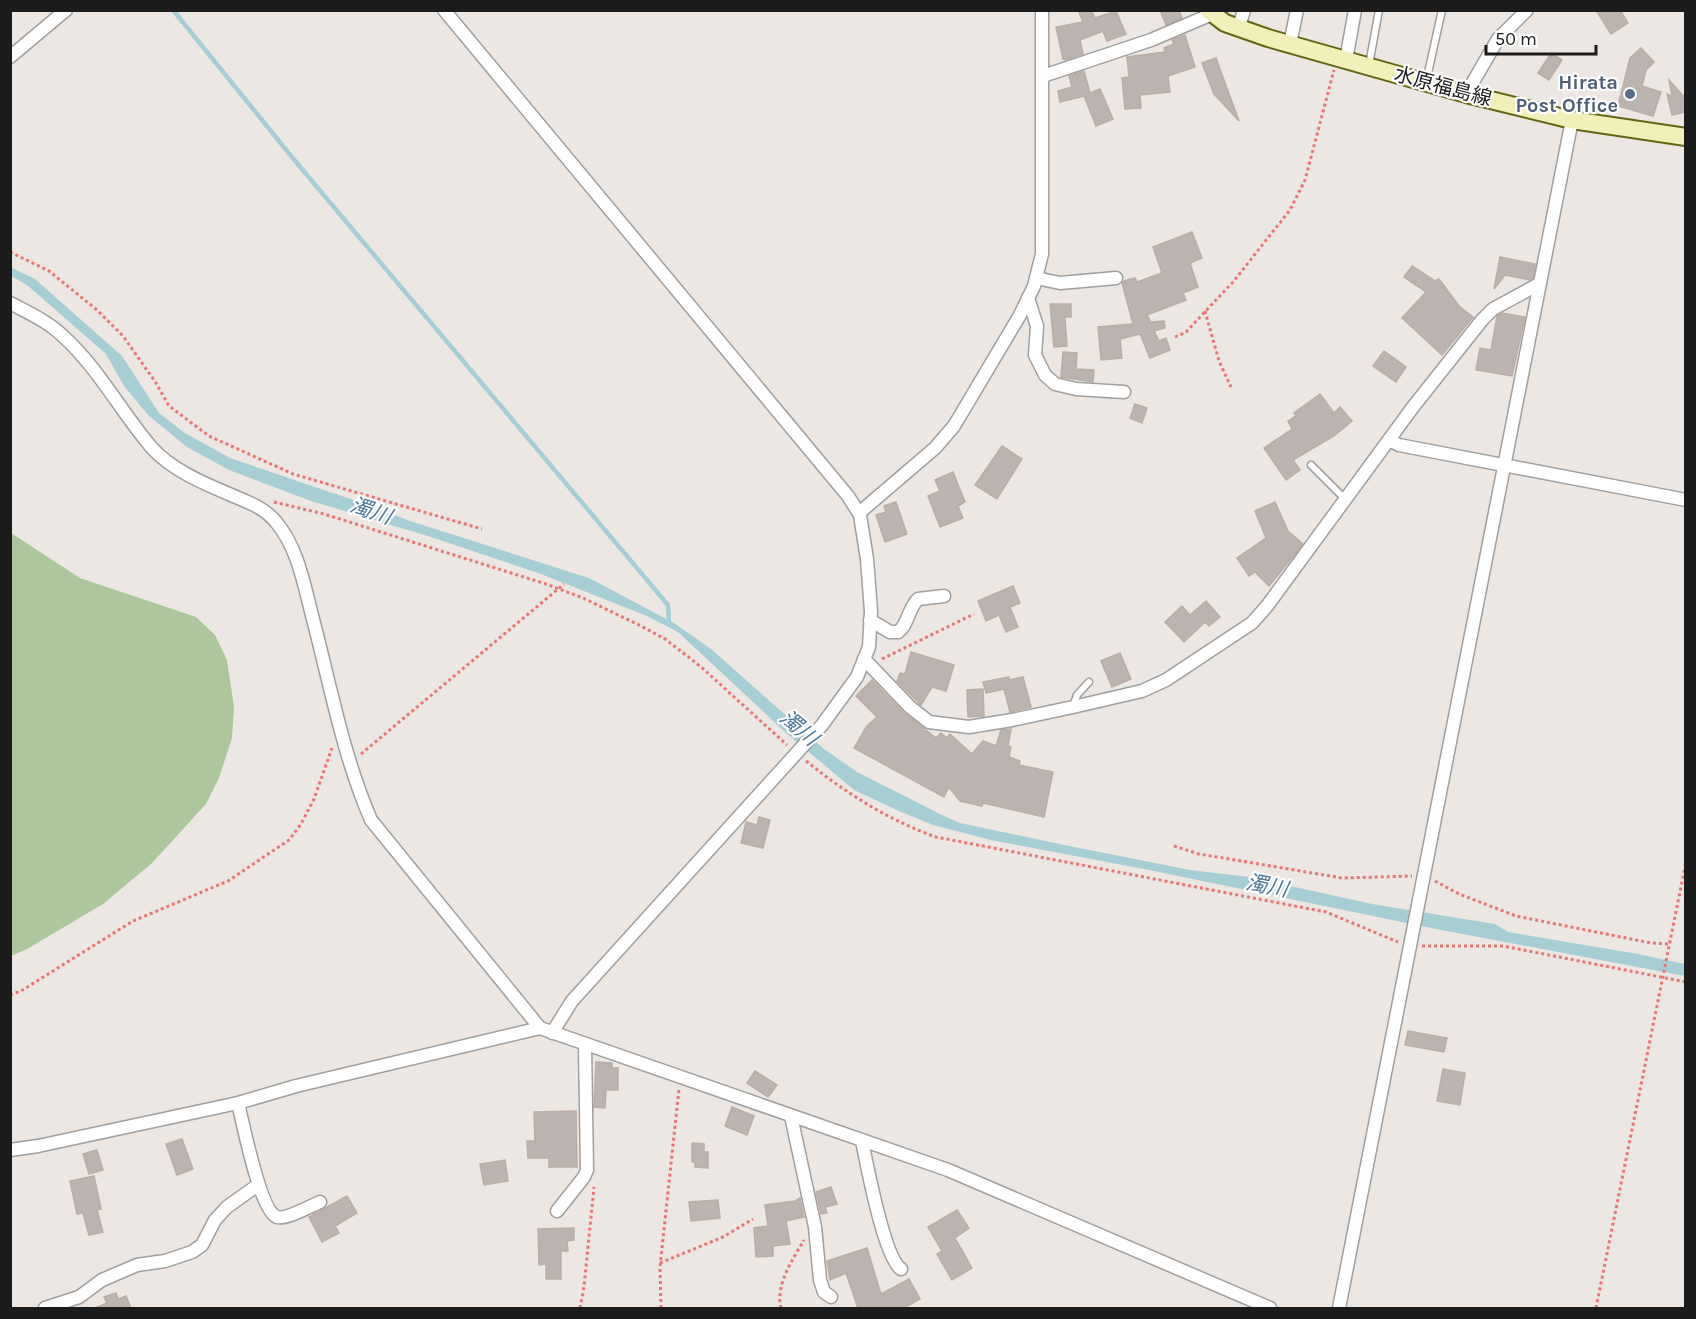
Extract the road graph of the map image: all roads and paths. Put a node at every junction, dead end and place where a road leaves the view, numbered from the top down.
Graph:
1 (66, 10) edge
2 (444, 10) edge
3 (1042, 10) edge
4 (1244, 10) edge
5 (1298, 10) edge
6 (1355, 10) edge
7 (1379, 10) edge
8 (1442, 10) edge
9 (1527, 10) edge
10 (1210, 12) edge
11 (1239, 27) junction
12 (1290, 44) junction
13 (10, 57) edge
14 (1342, 58) junction
15 (1369, 66) junction
16 (1043, 76) junction
17 (1426, 82) junction
18 (1467, 94) junction
19 (1572, 120) junction
20 (1686, 137) edge
21 (10, 252) edge
22 (1036, 278) junction
23 (1116, 278) dead end
24 (1539, 284) junction
25 (1028, 298) junction
26 (10, 303) edge
27 (1205, 311) junction
28 (1175, 337) dead end
29 (1231, 387) dead end
30 (1124, 392) dead end
31 (1389, 440) junction
32 (1311, 465) dead end
33 (1504, 465) junction
34 (1346, 500) junction
35 (1686, 500) edge
36 (859, 513) junction
37 (482, 528) dead end
38 (564, 584) dead end
39 (944, 596) dead end
40 (974, 614) dead end
41 (870, 620) junction
42 (867, 662) junction
43 (1089, 682) dead end
44 (1073, 707) junction
45 (339, 720) junction
46 (351, 763) junction
47 (1686, 862) edge
48 (1411, 944) junction
49 (1662, 977) junction
50 (1686, 982) edge
51 (10, 995) edge
52 (540, 1029) junction
53 (552, 1033) junction
54 (585, 1046) junction
55 (680, 1078) junction
56 (238, 1103) junction
57 (791, 1116) junction
58 (862, 1141) junction
59 (10, 1150) edge
60 (587, 1166) junction
61 (258, 1185) junction
62 (320, 1202) dead end
63 (557, 1211) dead end
64 (753, 1219) dead end
65 (815, 1227) junction
66 (660, 1263) junction
67 (901, 1269) dead end
68 (831, 1298) dead end
69 (1245, 1304) edge
70 (45, 1308) edge
71 (580, 1308) edge
72 (662, 1308) edge
73 (781, 1308) edge
74 (1269, 1308) edge
75 (1339, 1308) edge
76 (1596, 1308) edge

1 - 13 street
2 - 36 street
3 - 16 street
4 - 11 street
5 - 12 street
6 - 14 street
7 - 15 lane
8 - 17 lane
9 - 18 street
10 - 11 main road, 水原福島線
10 - 16 street
11 - 12 main road, 水原福島線
12 - 14 main road, 水原福島線
14 - 15 main road, 水原福島線
14 - 27 path
15 - 17 main road, 水原福島線
16 - 22 street
17 - 18 main road, 水原福島線
18 - 19 main road, 水原福島線
19 - 20 main road, 水原福島線
19 - 24 street
21 - 37 path
22 - 23 street
22 - 25 street
24 - 31 street
24 - 33 street
25 - 30 street
25 - 36 street
26 - 45 street
27 - 28 path
27 - 29 path
31 - 33 street
31 - 34 street
32 - 34 lane
33 - 35 street
33 - 48 street
34 - 44 street
36 - 41 street
38 - 46 path
39 - 41 street
40 - 42 path
41 - 42 street
42 - 44 street
42 - 53 street
43 - 44 lane
45 - 46 street
45 - 51 path
46 - 52 street
47 - 49 path
48 - 49 path
48 - 75 street
49 - 50 path
49 - 76 path
52 - 53 street
52 - 56 street
53 - 54 street
54 - 55 street
54 - 60 street
55 - 57 street
55 - 66 path
56 - 59 street
56 - 61 street
57 - 58 street
57 - 65 street
58 - 67 street
58 - 69 street
60 - 63 street
60 - 71 path
61 - 62 street
61 - 70 street
64 - 66 path
65 - 68 street
65 - 73 path
66 - 72 path
69 - 74 street

